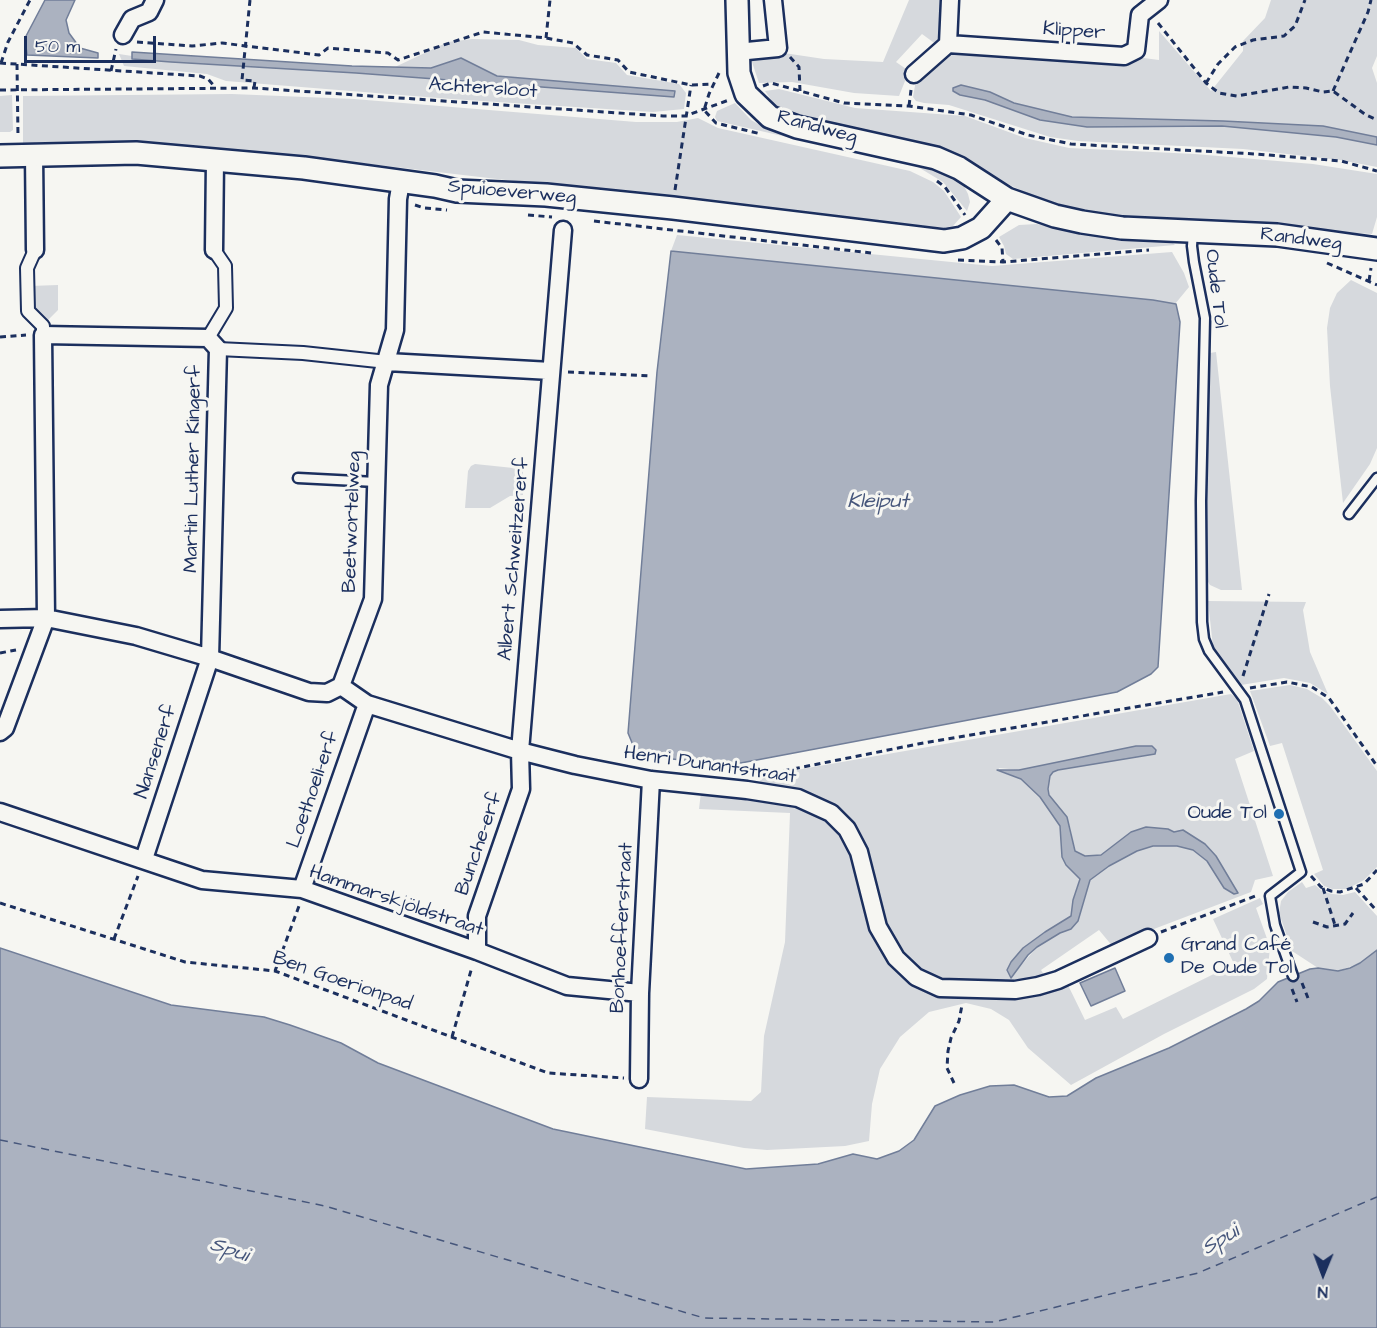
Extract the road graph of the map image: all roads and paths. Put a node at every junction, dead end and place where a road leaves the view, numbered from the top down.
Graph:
1 (30, 0) edge
2 (155, 0) edge
3 (250, 0) edge
4 (550, 0) edge
5 (737, 0) edge
6 (773, 0) edge
7 (950, 0) edge
8 (1305, 0) edge
9 (1371, 0) edge
10 (1153, 5) edge
11 (123, 36) junction
12 (546, 38) junction
13 (948, 44) junction
14 (246, 47) junction
15 (778, 48) junction
16 (737, 52) junction
17 (1, 63) edge
18 (17, 64) junction
19 (111, 71) junction
20 (914, 74) dead end
21 (1206, 83) junction
22 (713, 84) junction
23 (691, 85) junction
24 (215, 87) junction
25 (254, 88) junction
26 (0, 90) edge
27 (17, 90) junction
28 (800, 91) junction
29 (1333, 91) junction
30 (746, 94) junction
31 (704, 110) junction
32 (685, 117) junction
33 (1377, 120) edge
34 (17, 124) dead end
35 (34, 154) junction
36 (0, 156) edge
37 (214, 160) junction
38 (1377, 171) edge
39 (677, 174) dead end
40 (401, 182) junction
41 (1007, 199) junction
42 (563, 230) dead end
43 (1193, 232) junction
44 (1377, 249) edge
45 (35, 250) joint
46 (214, 250) joint
47 (43, 335) junction
48 (0, 337) edge
49 (213, 343) junction
50 (387, 362) junction
51 (551, 371) junction
52 (651, 376) dead end
53 (298, 478) dead end
54 (1377, 478) edge
55 (376, 482) junction
56 (1349, 514) dead end
57 (1269, 594) dead end
58 (46, 618) junction
59 (0, 619) edge
60 (210, 658) junction
61 (341, 686) junction
62 (1239, 690) junction
63 (367, 704) junction
64 (0, 732) edge
65 (520, 751) junction
66 (1377, 766) edge
67 (651, 780) junction
68 (747, 790) junction
69 (0, 812) edge
70 (144, 859) junction
71 (1377, 870) edge
72 (1301, 872) junction
73 (1323, 888) junction
74 (1356, 888) junction
75 (302, 889) junction
76 (1270, 896) junction
77 (0, 903) edge
78 (1377, 911) edge
79 (1353, 913) dead end
80 (1313, 922) dead end
81 (1335, 925) junction
82 (1148, 938) joint
83 (114, 939) junction
84 (477, 951) junction
85 (275, 971) junction
86 (1293, 976) dead end
87 (962, 988) junction
88 (640, 993) junction
89 (452, 1037) junction
90 (639, 1079) joint
91 (954, 1083) dead end

1 - 17 path
2 - 11 street
3 - 14 path
4 - 12 path
5 - 16 street
6 - 15 street
7 - 13 street
8 - 21 path
9 - 29 path
10 - 13 street, Klipper
10 - 21 path
11 - 14 path, Achtersloot
11 - 19 path
12 - 14 path, Achtersloot
12 - 23 path, Achtersloot
13 - 20 street
14 - 25 path
15 - 16 street
15 - 28 path
16 - 22 path
16 - 30 street
17 - 18 path
18 - 19 path
18 - 27 path
19 - 24 path
21 - 29 path
22 - 23 path, Achtersloot
22 - 31 path
23 - 32 path
24 - 25 path, Achtersloot
24 - 27 path, Achtersloot
25 - 32 path, Achtersloot
26 - 27 path, Achtersloot
27 - 34 path
28 - 30 path, Randweg
28 - 38 path, Randweg
29 - 33 path
30 - 31 path, Achtersloot
30 - 41 street, Randweg
31 - 32 path, Achtersloot
32 - 39 path
35 - 36 street, Spuioeverweg
35 - 37 street, Spuioeverweg
35 - 45 street
37 - 40 street, Spuioeverweg
37 - 46 street
40 - 41 street, Spuioeverweg
40 - 50 street, Beetwortelweg
41 - 43 street, Randweg
42 - 51 street, Albert Schweitzererf
43 - 44 street, Randweg
43 - 62 lane, Oude Tol
45 - 47 street
46 - 49 street
47 - 48 path
47 - 49 street, Martin Luther Kingerf
47 - 58 street
49 - 50 street
49 - 60 street, Martin Luther Kingerf
50 - 51 street
50 - 55 street, Beetwortelweg
51 - 52 path
51 - 65 street, Albert Schweitzererf
53 - 55 lane
54 - 56 lane
55 - 61 street, Beetwortelweg
57 - 62 path
58 - 59 street
58 - 60 street
58 - 64 street
60 - 61 street
60 - 70 street, Nansenerf
61 - 63 street, Henri Dunantstraat
62 - 66 path
62 - 68 path
62 - 72 lane, Oude Tol
63 - 65 street, Henri Dunantstraat
63 - 75 street, Loethoeli-erf
65 - 67 street, Henri Dunantstraat
65 - 84 street, Bunche-erf
67 - 68 street, Henri Dunantstraat
67 - 88 street, Bonhoefferstraat
68 - 87 street, Henri Dunantstraat
69 - 70 street, Hammarskjöldstraat
70 - 75 street, Hammarskjöldstraat
70 - 83 path
71 - 74 path
72 - 73 path
72 - 76 lane
73 - 74 path
73 - 81 path
74 - 78 path
75 - 84 street, Hammarskjöldstraat
75 - 85 path
76 - 82 path
76 - 86 lane
77 - 83 path, Ben Goerionpad
79 - 81 path
80 - 81 path
82 - 87 street, Henri Dunantstraat
83 - 85 path, Ben Goerionpad
84 - 88 street, Hammarskjöldstraat
84 - 89 path
85 - 89 path, Ben Goerionpad
87 - 91 path
88 - 90 street, Bonhoefferstraat
89 - 90 path, Ben Goerionpad

